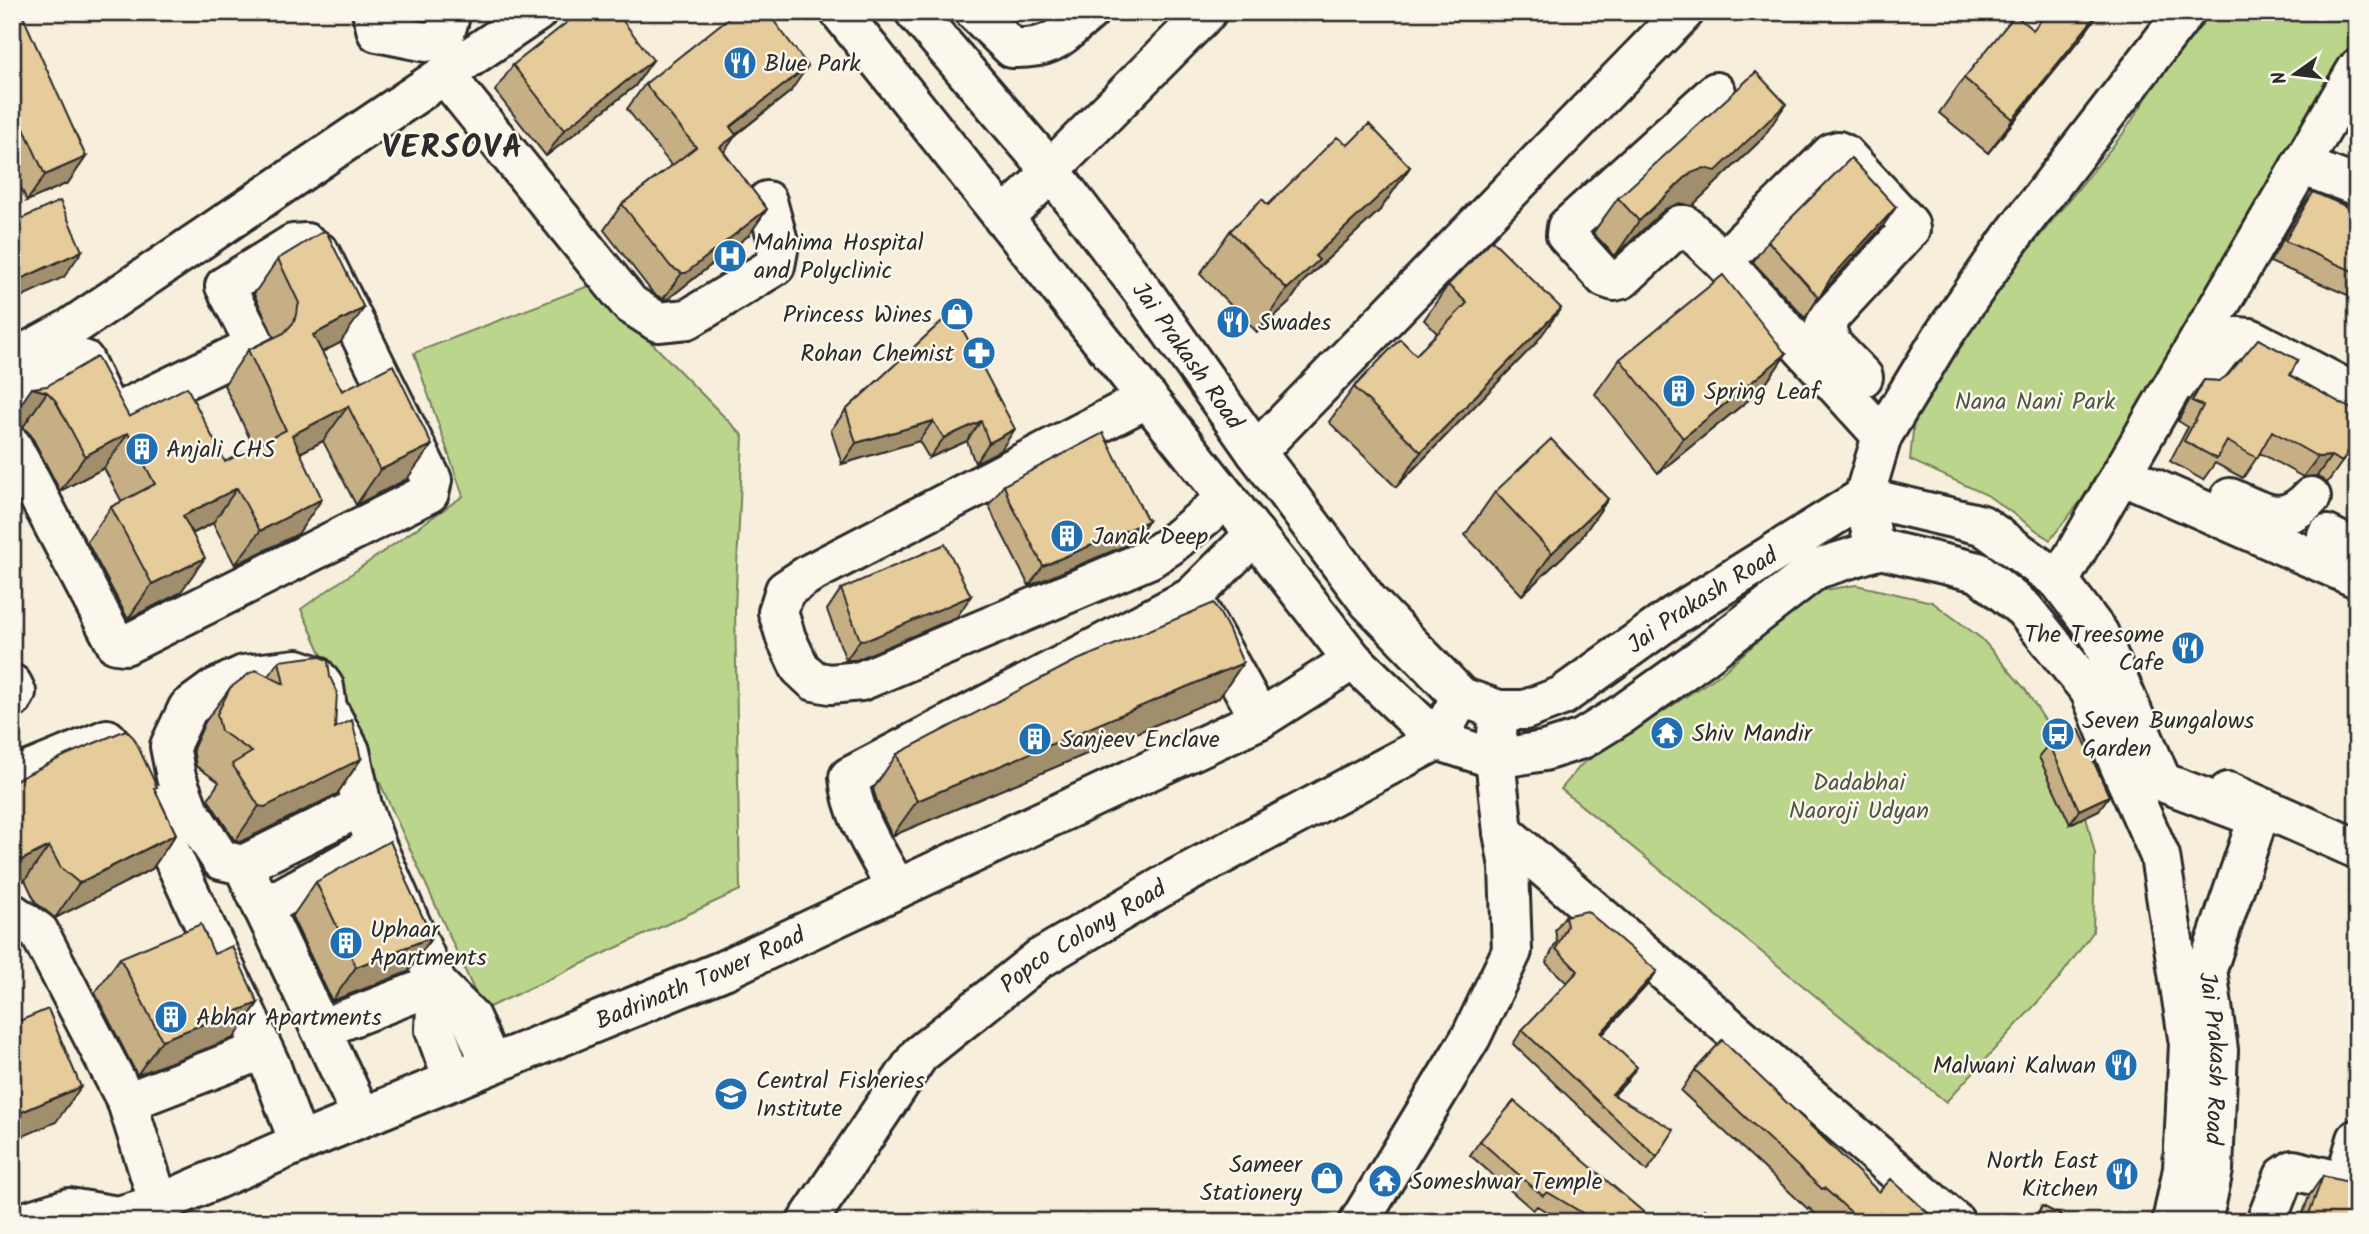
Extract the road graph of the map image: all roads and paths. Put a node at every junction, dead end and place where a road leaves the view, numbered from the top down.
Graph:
1 (372, 12) edge
2 (451, 12) edge
3 (537, 12) edge
4 (840, 12) edge
5 (970, 12) edge
6 (975, 12) edge
7 (1089, 12) edge
8 (1207, 12) edge
9 (1685, 12) edge
10 (2185, 12) edge
11 (927, 26) edge
12 (2355, 74) edge
13 (445, 75) junction
14 (1716, 92) dead end
15 (2301, 165) junction
16 (1052, 172) junction
17 (2357, 187) edge
18 (767, 201) dead end
19 (1003, 218) junction
20 (202, 238) junction
21 (1723, 261) junction
22 (225, 286) junction
23 (77, 344) junction
24 (12, 360) edge
25 (2356, 394) edge
26 (1148, 398) junction
27 (12, 402) edge
28 (1889, 424) junction
29 (12, 446) edge
30 (1256, 452) junction
31 (2135, 463) junction
32 (1864, 497) junction
33 (2311, 497) dead end
34 (1227, 498) junction
35 (1255, 534) junction
36 (1875, 551) junction
37 (2357, 578) edge
38 (2059, 581) junction
39 (1192, 597) junction
40 (1353, 660) junction
41 (12, 684) edge
42 (1461, 697) junction
43 (12, 699) edge
44 (1499, 710) junction
45 (1260, 719) junction
46 (1437, 740) junction
47 (1495, 759) junction
48 (12, 778) edge
49 (2146, 784) junction
50 (362, 806) junction
51 (1503, 832) junction
52 (376, 845) junction
53 (2357, 849) edge
54 (243, 865) junction
55 (897, 889) junction
56 (263, 908) junction
57 (12, 913) edge
58 (437, 984) junction
59 (321, 1030) junction
60 (262, 1050) junction
61 (491, 1064) junction
62 (453, 1080) junction
63 (127, 1102) junction
64 (362, 1117) junction
65 (2357, 1139) edge
66 (299, 1143) junction
67 (159, 1205) junction
68 (117, 1219) edge
69 (24, 1222) edge
70 (807, 1222) edge
71 (1359, 1222) edge
72 (1955, 1222) edge
73 (2172, 1222) edge
74 (2202, 1222) edge
75 (2266, 1222) edge

1 - 2 street
3 - 13 street
4 - 19 street, Jai Prakash Road
5 - 11 street
6 - 7 street
8 - 16 street
9 - 30 street
10 - 28 street
11 - 16 street, Jai Prakash Road
12 - 15 street
13 - 18 street
13 - 20 street
14 - 21 street
15 - 17 street
15 - 31 street
16 - 19 street
16 - 30 street, Jai Prakash Road
19 - 26 street, Jai Prakash Road
20 - 22 street
20 - 23 street
21 - 28 street
21 - 28 street
22 - 23 street
22 - 29 street
23 - 24 street
23 - 27 street
25 - 31 street
26 - 34 street, Jai Prakash Road
26 - 34 street
28 - 32 street
30 - 42 street, Jai Prakash Road
31 - 33 street
31 - 37 street
31 - 38 street
32 - 36 street
32 - 38 street, Jai Prakash Road
32 - 44 street, Jai Prakash Road
34 - 35 street, Jai Prakash Road
35 - 39 street
35 - 40 street, Jai Prakash Road
36 - 47 street, Jai Prakash Road
36 - 49 street, Jai Prakash Road
38 - 49 street, Jai Prakash Road
39 - 45 street
39 - 55 street
40 - 45 street, Badrinath Tower Road
40 - 46 street, Jai Prakash Road
41 - 43 street
42 - 44 street, Jai Prakash Road
42 - 46 street
44 - 47 street
45 - 55 street, Badrinath Tower Road
46 - 47 street, Jai Prakash Road
46 - 70 street, Popco Colony Road
47 - 51 street
48 - 60 street
49 - 53 street
49 - 73 street, Jai Prakash Road
49 - 74 street, Jai Prakash Road
50 - 52 street
50 - 54 street
50 - 54 street
51 - 71 street
51 - 72 street
52 - 56 street
52 - 58 street
54 - 56 street
55 - 61 street, Badrinath Tower Road
56 - 59 street
57 - 63 street
58 - 59 street
58 - 61 street
58 - 62 street
59 - 64 street
60 - 63 street
60 - 66 street
61 - 62 street, Badrinath Tower Road
62 - 64 street, Badrinath Tower Road
63 - 67 street
64 - 66 street, Badrinath Tower Road
65 - 75 street
66 - 67 street, Badrinath Tower Road
67 - 68 street, Badrinath Tower Road
68 - 69 street, Badrinath Tower Road

